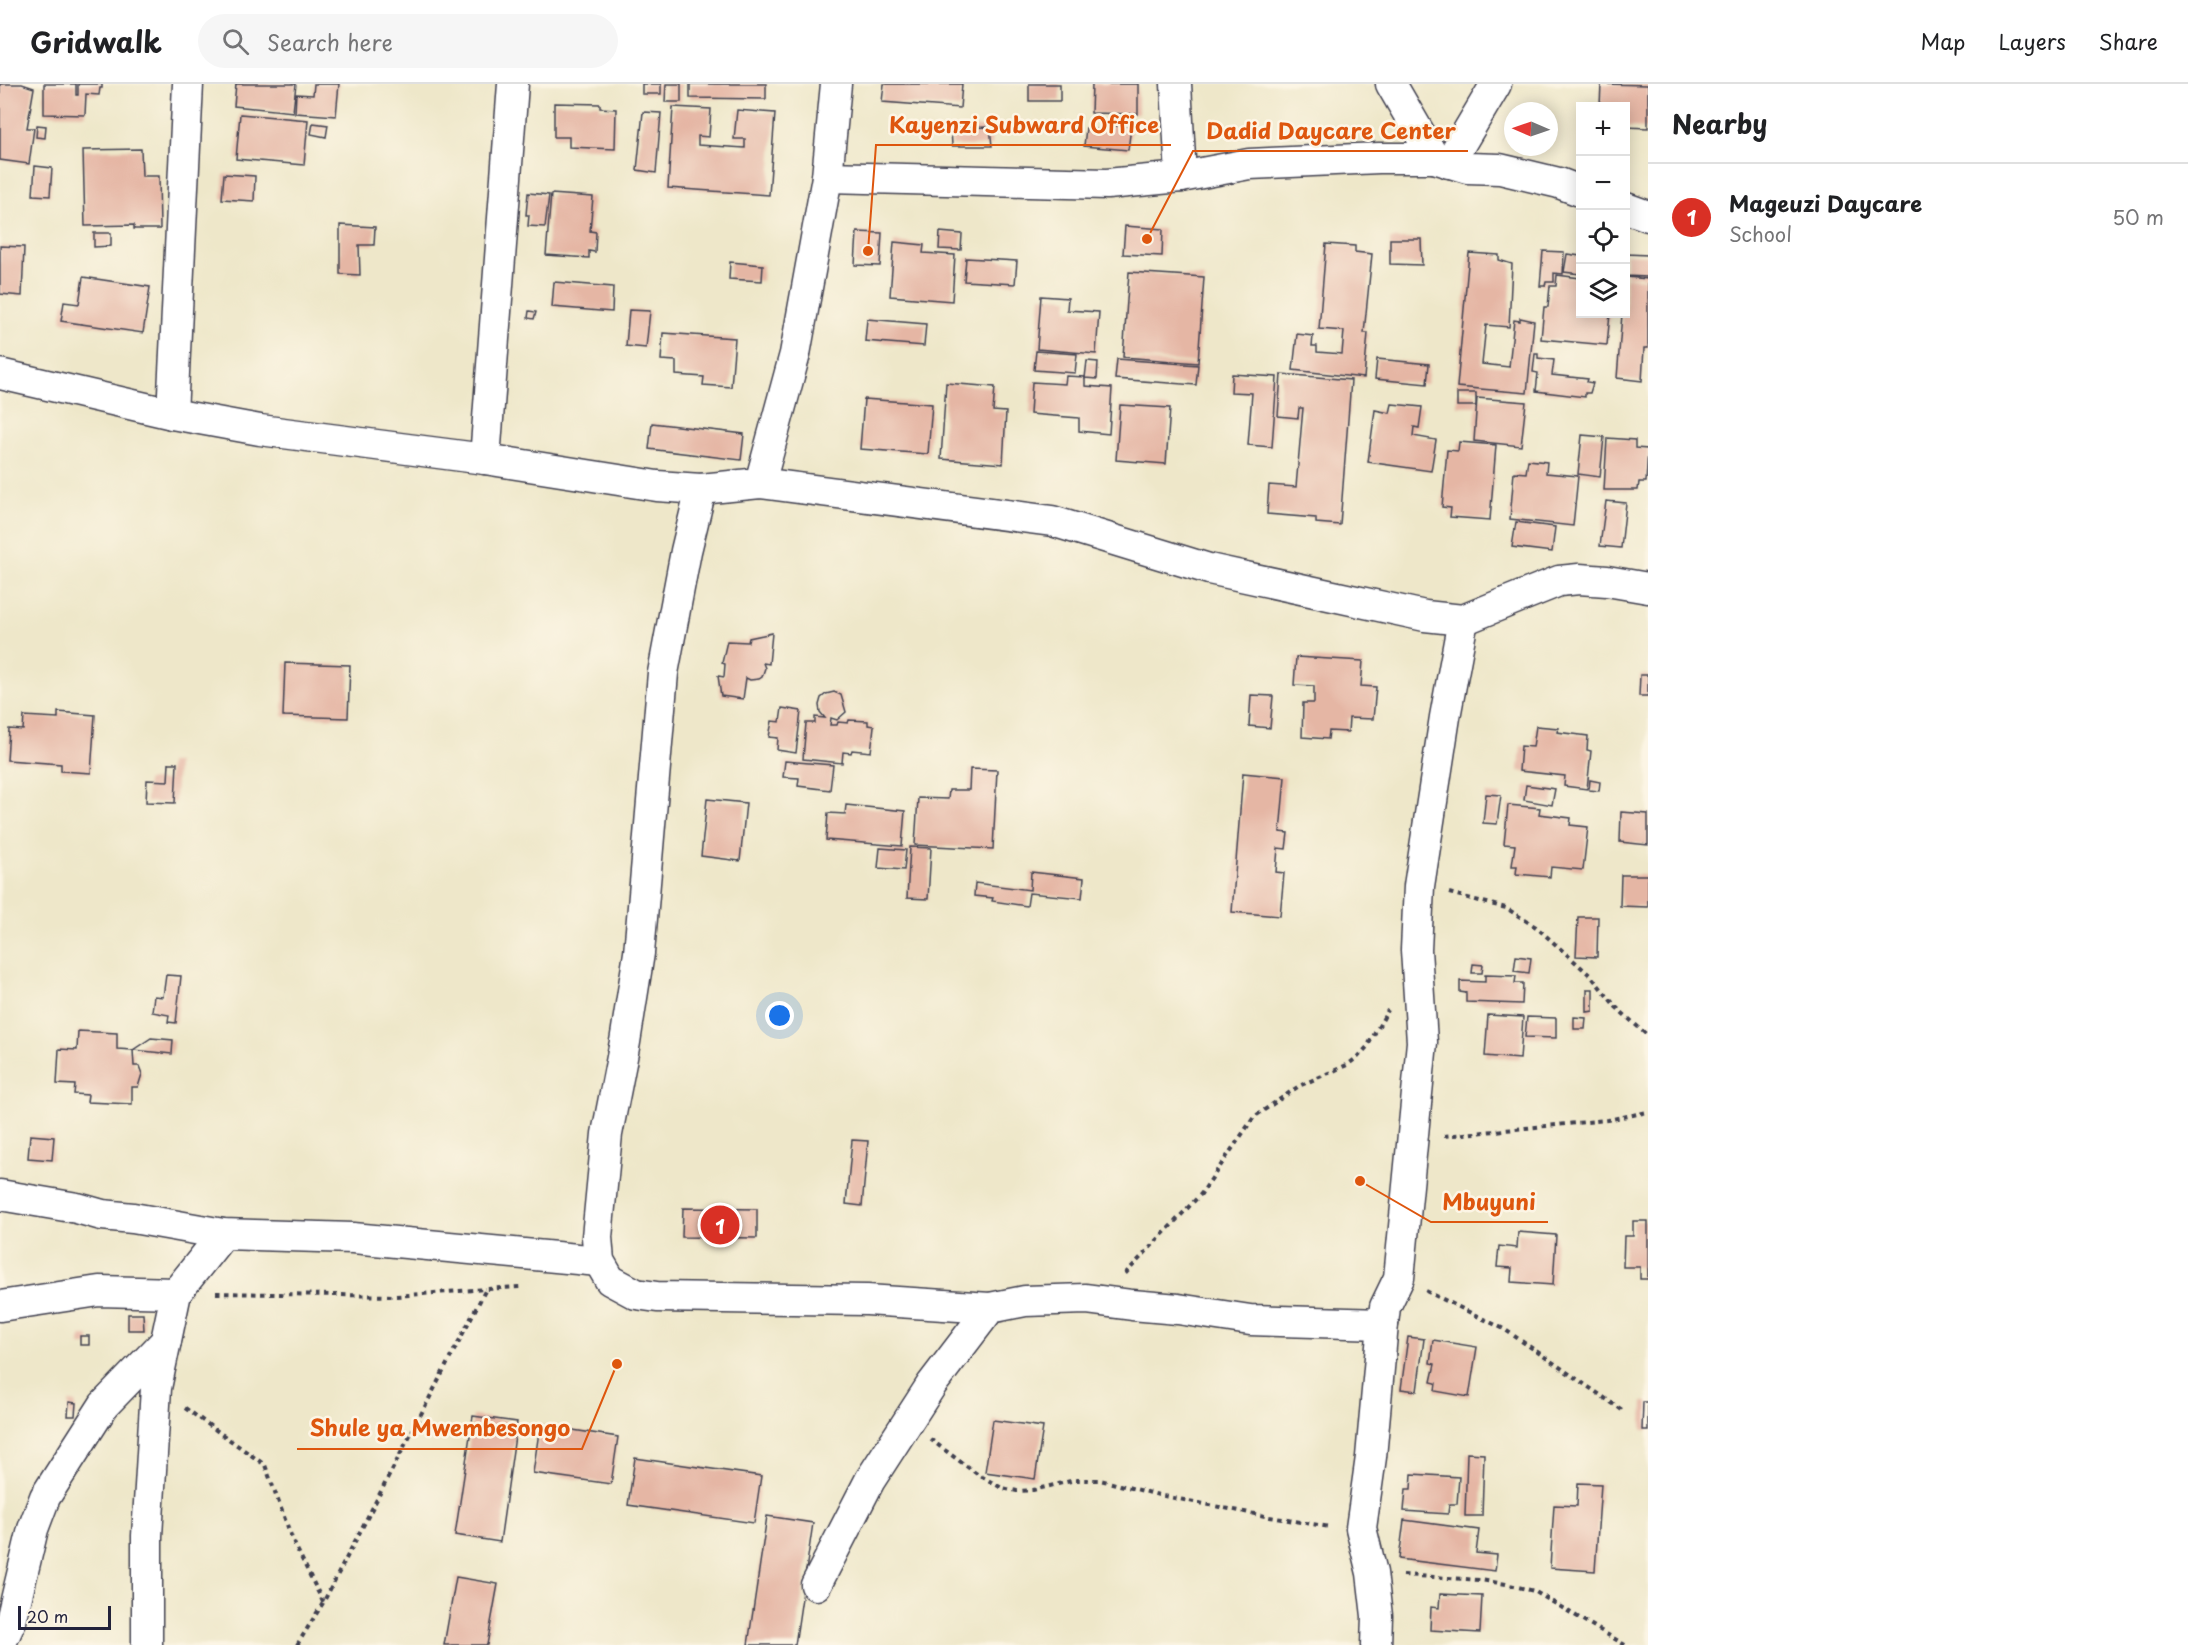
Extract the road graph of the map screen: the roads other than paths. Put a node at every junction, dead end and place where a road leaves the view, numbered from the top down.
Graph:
1 (189, 84) edge
2 (513, 84) edge
3 (836, 84) edge
4 (1176, 84) edge
5 (1391, 84) edge
6 (1496, 84) edge
7 (1441, 161) junction
8 (827, 177) junction
9 (1181, 177) junction
10 (1576, 189) edge
11 (1630, 209) edge
12 (1648, 216) edge
13 (0, 374) edge
14 (172, 414) junction
15 (485, 459) junction
16 (760, 483) junction
17 (701, 489) junction
18 (1648, 588) edge
19 (1463, 620) junction
20 (0, 1195) edge
21 (223, 1234) junction
22 (599, 1261) junction
23 (176, 1293) junction
24 (0, 1306) edge
25 (990, 1308) junction
26 (1383, 1324) junction
27 (166, 1341) junction
28 (816, 1585) dead end
29 (0, 1645) edge
30 (147, 1645) edge
31 (1376, 1645) edge

1 - 14 street
2 - 15 street
3 - 8 street
4 - 9 street
5 - 7 street
6 - 7 street
7 - 9 street
7 - 10 street
8 - 9 street
8 - 16 street
11 - 12 street
13 - 14 street
14 - 15 street
15 - 17 street
16 - 17 street
16 - 19 street
17 - 22 street
18 - 19 street
19 - 26 street
20 - 21 street
21 - 22 street
21 - 23 street
22 - 25 street
23 - 24 street
23 - 27 street
25 - 26 street
25 - 28 street
26 - 31 street
27 - 29 street
27 - 30 street

